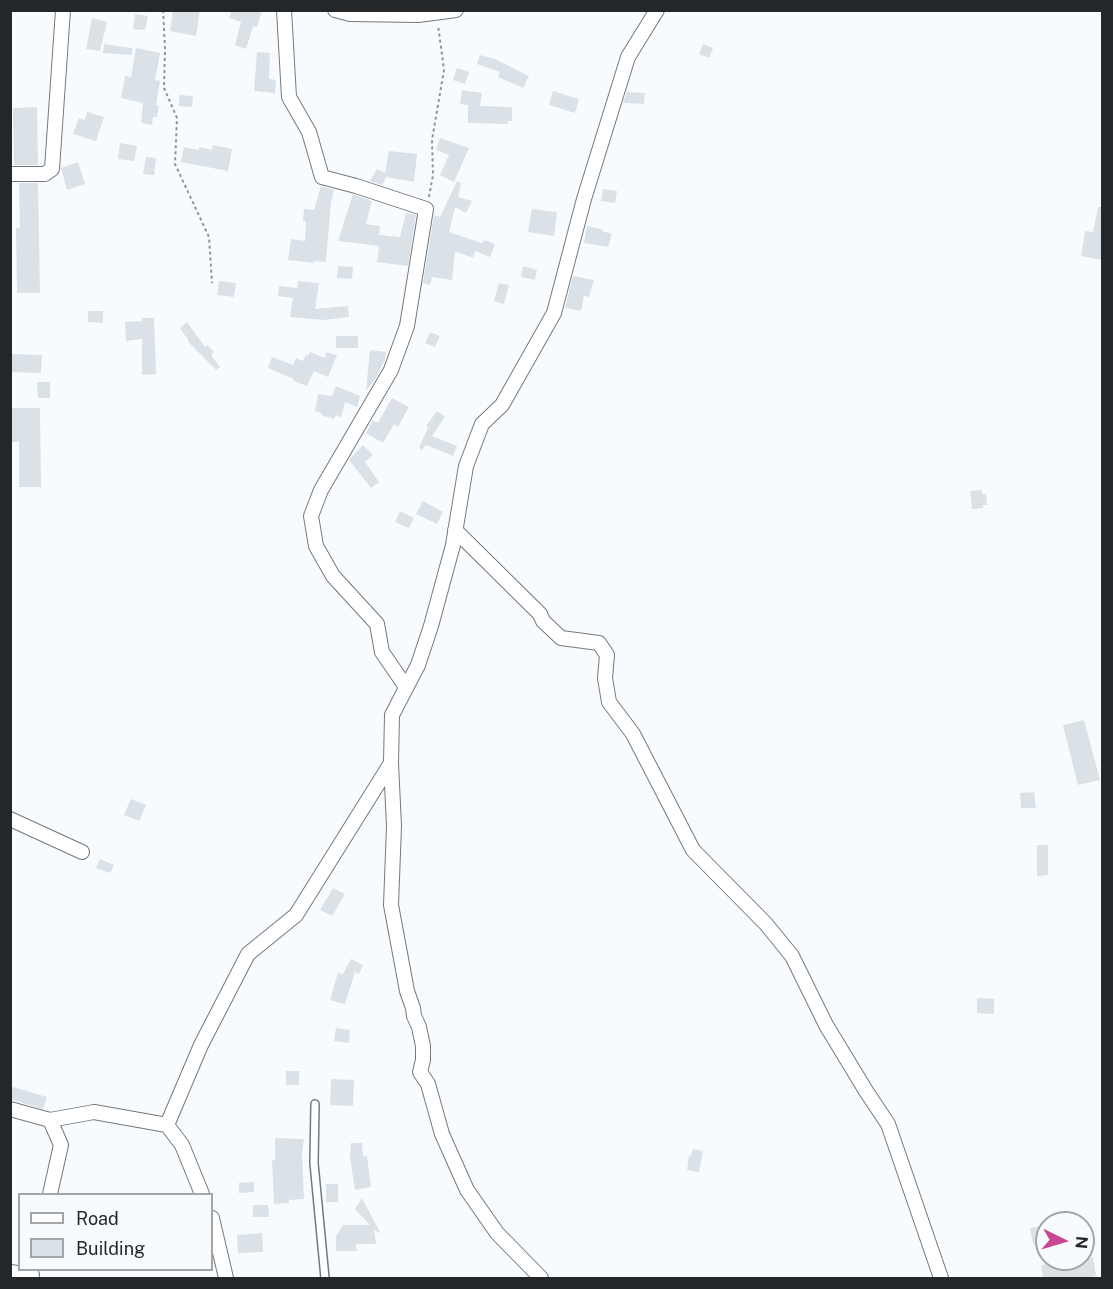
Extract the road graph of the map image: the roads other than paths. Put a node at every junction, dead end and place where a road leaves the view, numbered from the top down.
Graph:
1 (63, 10) edge
2 (284, 10) edge
3 (335, 10) edge
4 (456, 10) edge
5 (657, 10) edge
6 (10, 174) edge
7 (454, 530) junction
8 (406, 687) junction
9 (391, 763) junction
10 (10, 819) edge
11 (82, 852) dead end
12 (315, 1104) dead end
13 (10, 1108) edge
14 (50, 1120) junction
15 (167, 1125) junction
16 (50, 1193) edge
17 (202, 1193) edge
18 (213, 1222) edge
19 (10, 1272) edge
20 (32, 1274) edge
21 (226, 1278) edge
22 (325, 1278) edge
23 (541, 1278) edge
24 (941, 1278) edge

1 - 6 street
2 - 8 street
3 - 4 street
5 - 7 street
7 - 8 street
7 - 24 street
8 - 9 street
9 - 15 street
9 - 23 street
10 - 11 street
12 - 22 lane
13 - 14 street
14 - 15 street
14 - 16 street
15 - 17 street
18 - 21 street
19 - 20 street

